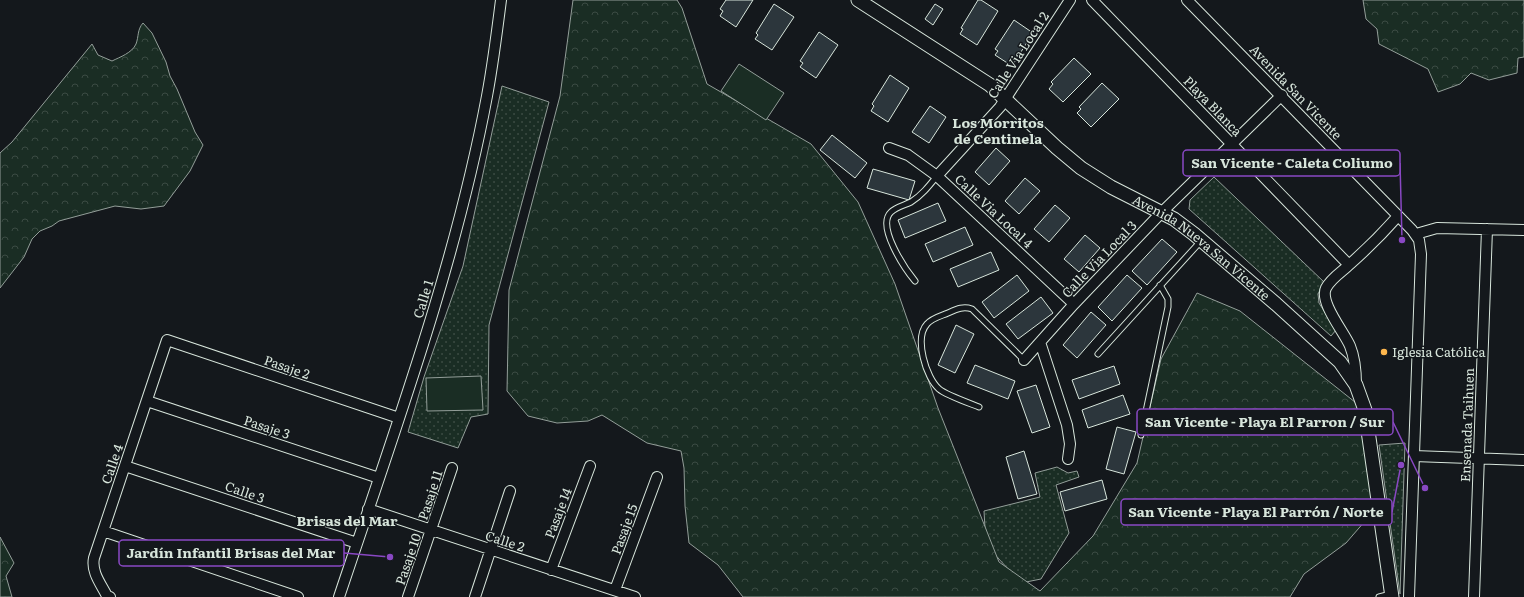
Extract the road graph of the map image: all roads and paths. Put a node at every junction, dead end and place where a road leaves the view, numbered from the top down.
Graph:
1 (501, 0) edge
2 (858, 0) edge
3 (1070, 0) edge
4 (1092, 0) edge
5 (1187, 0) edge
6 (1282, 95) junction
7 (1006, 99) junction
8 (1231, 144) junction
9 (889, 148) dead end
10 (937, 176) junction
11 (1161, 213) junction
12 (1398, 216) junction
13 (1488, 229) junction
14 (1524, 230) edge
15 (1416, 234) junction
16 (1202, 240) junction
17 (1349, 265) junction
18 (915, 281) dead end
19 (1160, 285) junction
20 (1074, 304) junction
21 (167, 340) joint
22 (1040, 342) junction
23 (1098, 354) dead end
24 (1024, 360) joint
25 (1356, 385) junction
26 (147, 401) junction
27 (979, 407) dead end
28 (399, 418) junction
29 (1141, 435) dead end
30 (1414, 456) junction
31 (1068, 459) dead end
32 (1479, 459) junction
33 (1524, 460) edge
34 (125, 466) junction
35 (590, 466) dead end
36 (452, 468) dead end
37 (657, 477) dead end
38 (379, 478) junction
39 (510, 491) dead end
40 (368, 509) junction
41 (432, 530) junction
42 (103, 531) junction
43 (357, 543) junction
44 (491, 550) junction
45 (551, 570) junction
46 (615, 590) junction
47 (1392, 595) edge
48 (109, 596) edge
49 (298, 597) edge
50 (338, 597) edge
51 (408, 597) edge
52 (475, 597) edge
53 (635, 597) edge
54 (1379, 597) edge
55 (1409, 597) edge
56 (1474, 597) edge

1 - 28 street, Calle 1
2 - 7 street, Avenida Nueva San Vicente
3 - 7 street, Calle Via Local 2
4 - 8 street, Playa Blanca
5 - 6 street, Avenida San Vicente
6 - 8 street, Calle Via Local 3
6 - 12 street, Avenida San Vicente
7 - 10 street, Calle Via Local 2
7 - 11 street, Avenida Nueva San Vicente
8 - 11 street, Calle Via Local 3
8 - 17 street, Playa Blanca
9 - 10 street, Calle Via Local 4
10 - 18 lane
10 - 20 street, Calle Via Local 4
11 - 16 street, Avenida Nueva San Vicente
11 - 20 street, Calle Via Local 3
12 - 15 street, Avenida San Vicente
12 - 17 street
13 - 14 street
13 - 15 street
13 - 32 street, Ensenada Taihuen
15 - 30 street
16 - 19 lane
16 - 25 street, Avenida Nueva San Vicente
17 - 25 street
19 - 23 lane
19 - 29 lane
20 - 22 street, Calle Via Local 3
21 - 26 street, Calle 4
21 - 28 street, Pasaje 2
22 - 24 street, Calle Via Local 3
22 - 31 street
24 - 27 lane
25 - 47 street, Avenida Nueva San Vicente
26 - 34 street, Calle 4
26 - 38 street, Pasaje 3
28 - 38 street, Calle 1
30 - 32 street
30 - 55 street
32 - 33 street
32 - 56 street, Ensenada Taihuen
34 - 42 street, Calle 4
34 - 43 street, Calle 3
35 - 45 street, Pasaje 14
36 - 41 street, Pasaje 11
37 - 46 street, Pasaje 15
38 - 40 street, Calle 1
39 - 44 street
40 - 41 street, Calle 2
40 - 43 street, Calle 1
41 - 44 street, Calle 2
41 - 51 street, Pasaje 10
42 - 48 street, Calle 4
42 - 49 street
43 - 50 street, Calle 1
44 - 45 street, Calle 2
44 - 52 street
45 - 46 street, Calle 2
46 - 53 street, Calle 2
47 - 54 lane

